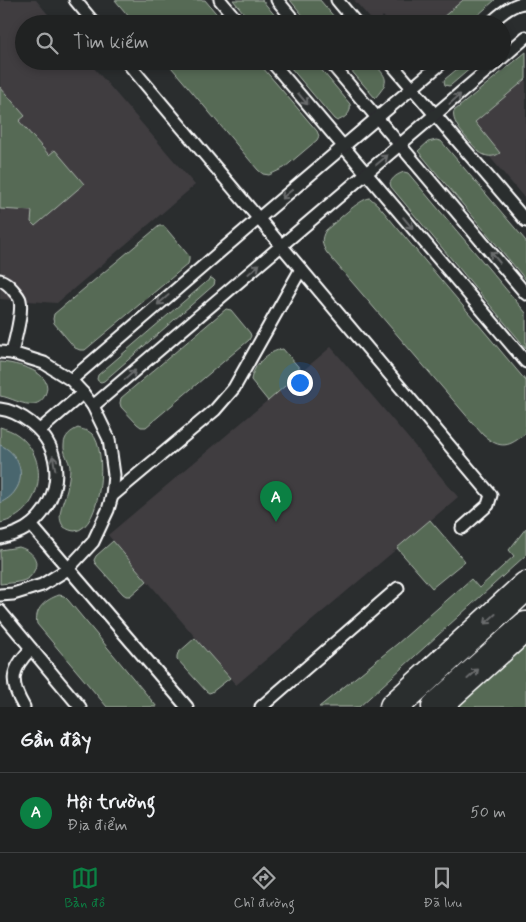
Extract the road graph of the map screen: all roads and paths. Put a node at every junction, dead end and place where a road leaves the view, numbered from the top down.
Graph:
1 (75, 0) edge
2 (220, 0) edge
3 (277, 0) edge
4 (336, 0) edge
5 (526, 3) edge
6 (88, 15) edge
7 (232, 15) edge
8 (290, 15) edge
9 (349, 15) edge
10 (499, 15) edge
11 (526, 37) edge
12 (511, 50) edge
13 (134, 70) edge
14 (279, 70) edge
15 (337, 70) edge
16 (397, 70) edge
17 (433, 70) edge
18 (488, 70) edge
19 (412, 88) junction
20 (436, 115) junction
21 (377, 118) junction
22 (400, 145) junction
23 (343, 147) junction
24 (366, 174) junction
25 (258, 219) junction
26 (526, 221) edge
27 (281, 246) junction
28 (301, 269) junction
29 (0, 280) edge
30 (526, 294) edge
31 (0, 352) edge
32 (12, 353) junction
33 (526, 362) edge
34 (71, 380) junction
35 (83, 393) junction
36 (93, 406) junction
37 (0, 409) edge
38 (40, 430) junction
39 (112, 496) junction
40 (31, 525) junction
41 (462, 528) dead end
42 (0, 538) edge
43 (68, 569) junction
44 (526, 586) edge
45 (398, 588) dead end
46 (0, 595) edge
47 (0, 611) edge
48 (526, 626) edge
49 (31, 649) junction
50 (24, 707) edge
51 (80, 707) edge
52 (187, 707) edge
53 (262, 707) edge
54 (394, 707) edge
55 (436, 707) edge

1 - 6 lane
2 - 7 lane
3 - 8 lane
4 - 9 lane
5 - 10 lane
11 - 12 lane
13 - 25 lane
14 -> 23 lane
15 - 21 lane
16 - 19 lane
17 - 19 lane
20 -> 18 lane
19 - 20 lane
19 - 21 lane
20 - 22 lane
20 - 26 lane
21 - 22 lane
21 - 23 lane
24 -> 22 lane
30 -> 22 lane
23 - 24 lane
23 -> 25 lane
24 - 27 lane
24 -> 33 lane
25 - 27 lane
25 -> 34 lane
27 - 28 lane
36 -> 27 lane
28 - 39 lane
28 - 41 lane
29 - 32 lane
31 - 32 lane
32 - 34 lane
34 - 35 lane
35 - 36 lane
35 - 38 lane
36 - 39 lane
37 - 38 lane
40 -> 38 lane
39 - 43 lane
40 - 42 lane
40 - 43 lane
43 - 46 lane
43 - 52 lane
44 -> 54 street
45 - 53 lane
47 - 49 lane
55 -> 48 street
49 - 50 lane
49 - 51 lane

